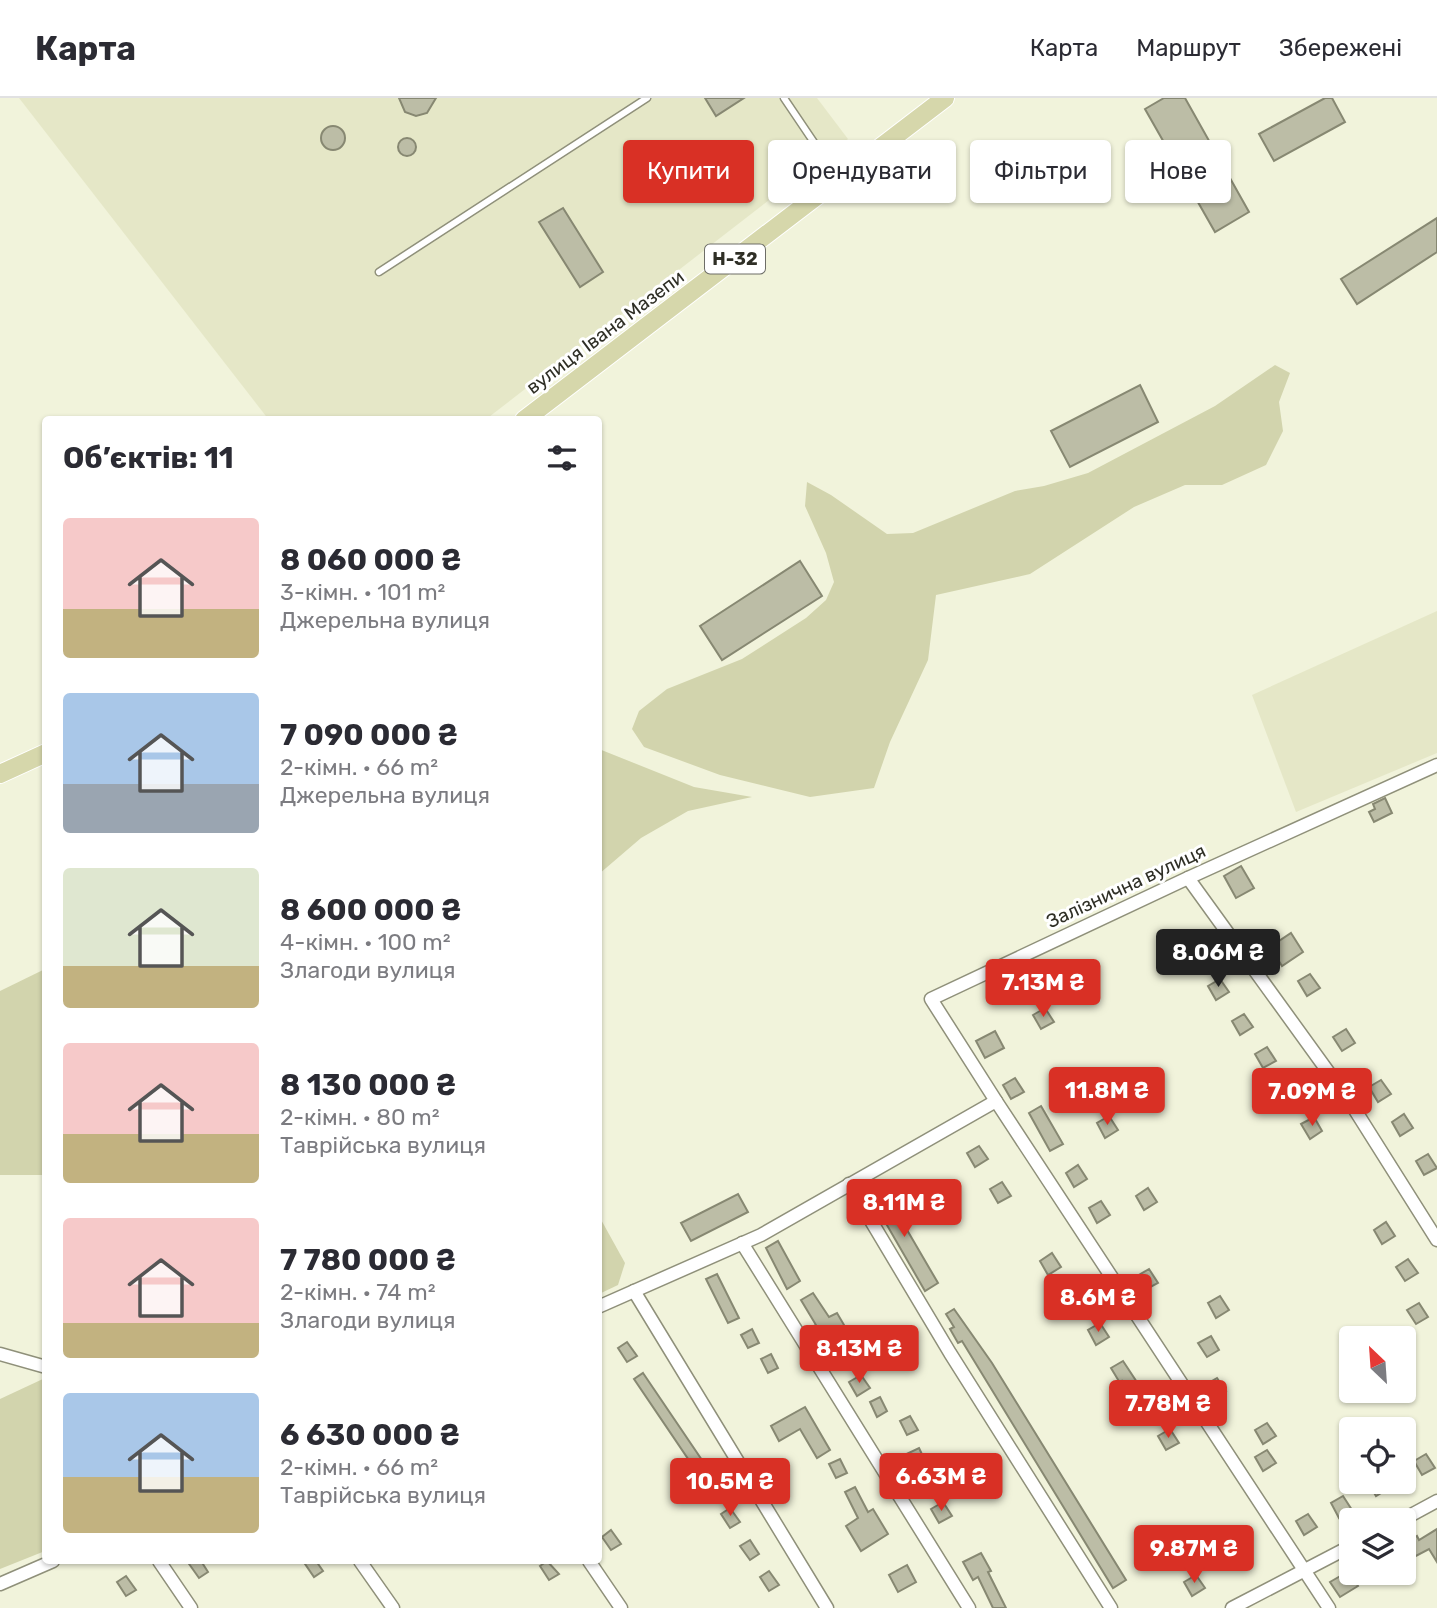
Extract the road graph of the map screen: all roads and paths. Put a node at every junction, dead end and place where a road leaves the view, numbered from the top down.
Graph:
1 (647, 98) edge
2 (784, 98) edge
3 (945, 98) edge
4 (812, 140) edge
5 (891, 140) edge
6 (809, 203) edge
7 (379, 272) dead end
8 (529, 416) edge
9 (42, 755) edge
10 (1437, 765) edge
11 (0, 774) edge
12 (1188, 878) junction
13 (996, 1101) junction
14 (849, 1184) junction
15 (1437, 1240) edge
16 (742, 1243) junction
17 (634, 1290) junction
18 (602, 1305) edge
19 (0, 1354) edge
20 (42, 1366) edge
21 (1437, 1501) edge
22 (1416, 1512) edge
23 (1339, 1552) edge
24 (46, 1564) edge
25 (161, 1564) edge
26 (362, 1564) edge
27 (591, 1564) edge
28 (1304, 1571) junction
29 (0, 1584) edge
30 (191, 1608) edge
31 (393, 1608) edge
32 (621, 1608) edge
33 (827, 1608) edge
34 (969, 1608) edge
35 (1111, 1608) edge
36 (1232, 1608) edge
37 (1329, 1608) edge

1 - 7 lane
2 - 4 lane
3 - 5 main road, вулиця Івана Мазепи / Н-32
6 - 8 main road, вулиця Івана Мазепи / Н-32
9 - 11 main road
10 - 12 street, Залізнична вулиця
12 - 13 street, Залізнична вулиця
12 - 15 street
13 - 14 street
13 - 28 street
14 - 16 street
14 - 35 street
16 - 17 street
16 - 34 street
17 - 18 street
17 - 33 street
19 - 20 street
21 - 22 street
23 - 28 street
24 - 29 street
25 - 30 street
26 - 31 street
27 - 32 street
28 - 36 street
28 - 37 street

